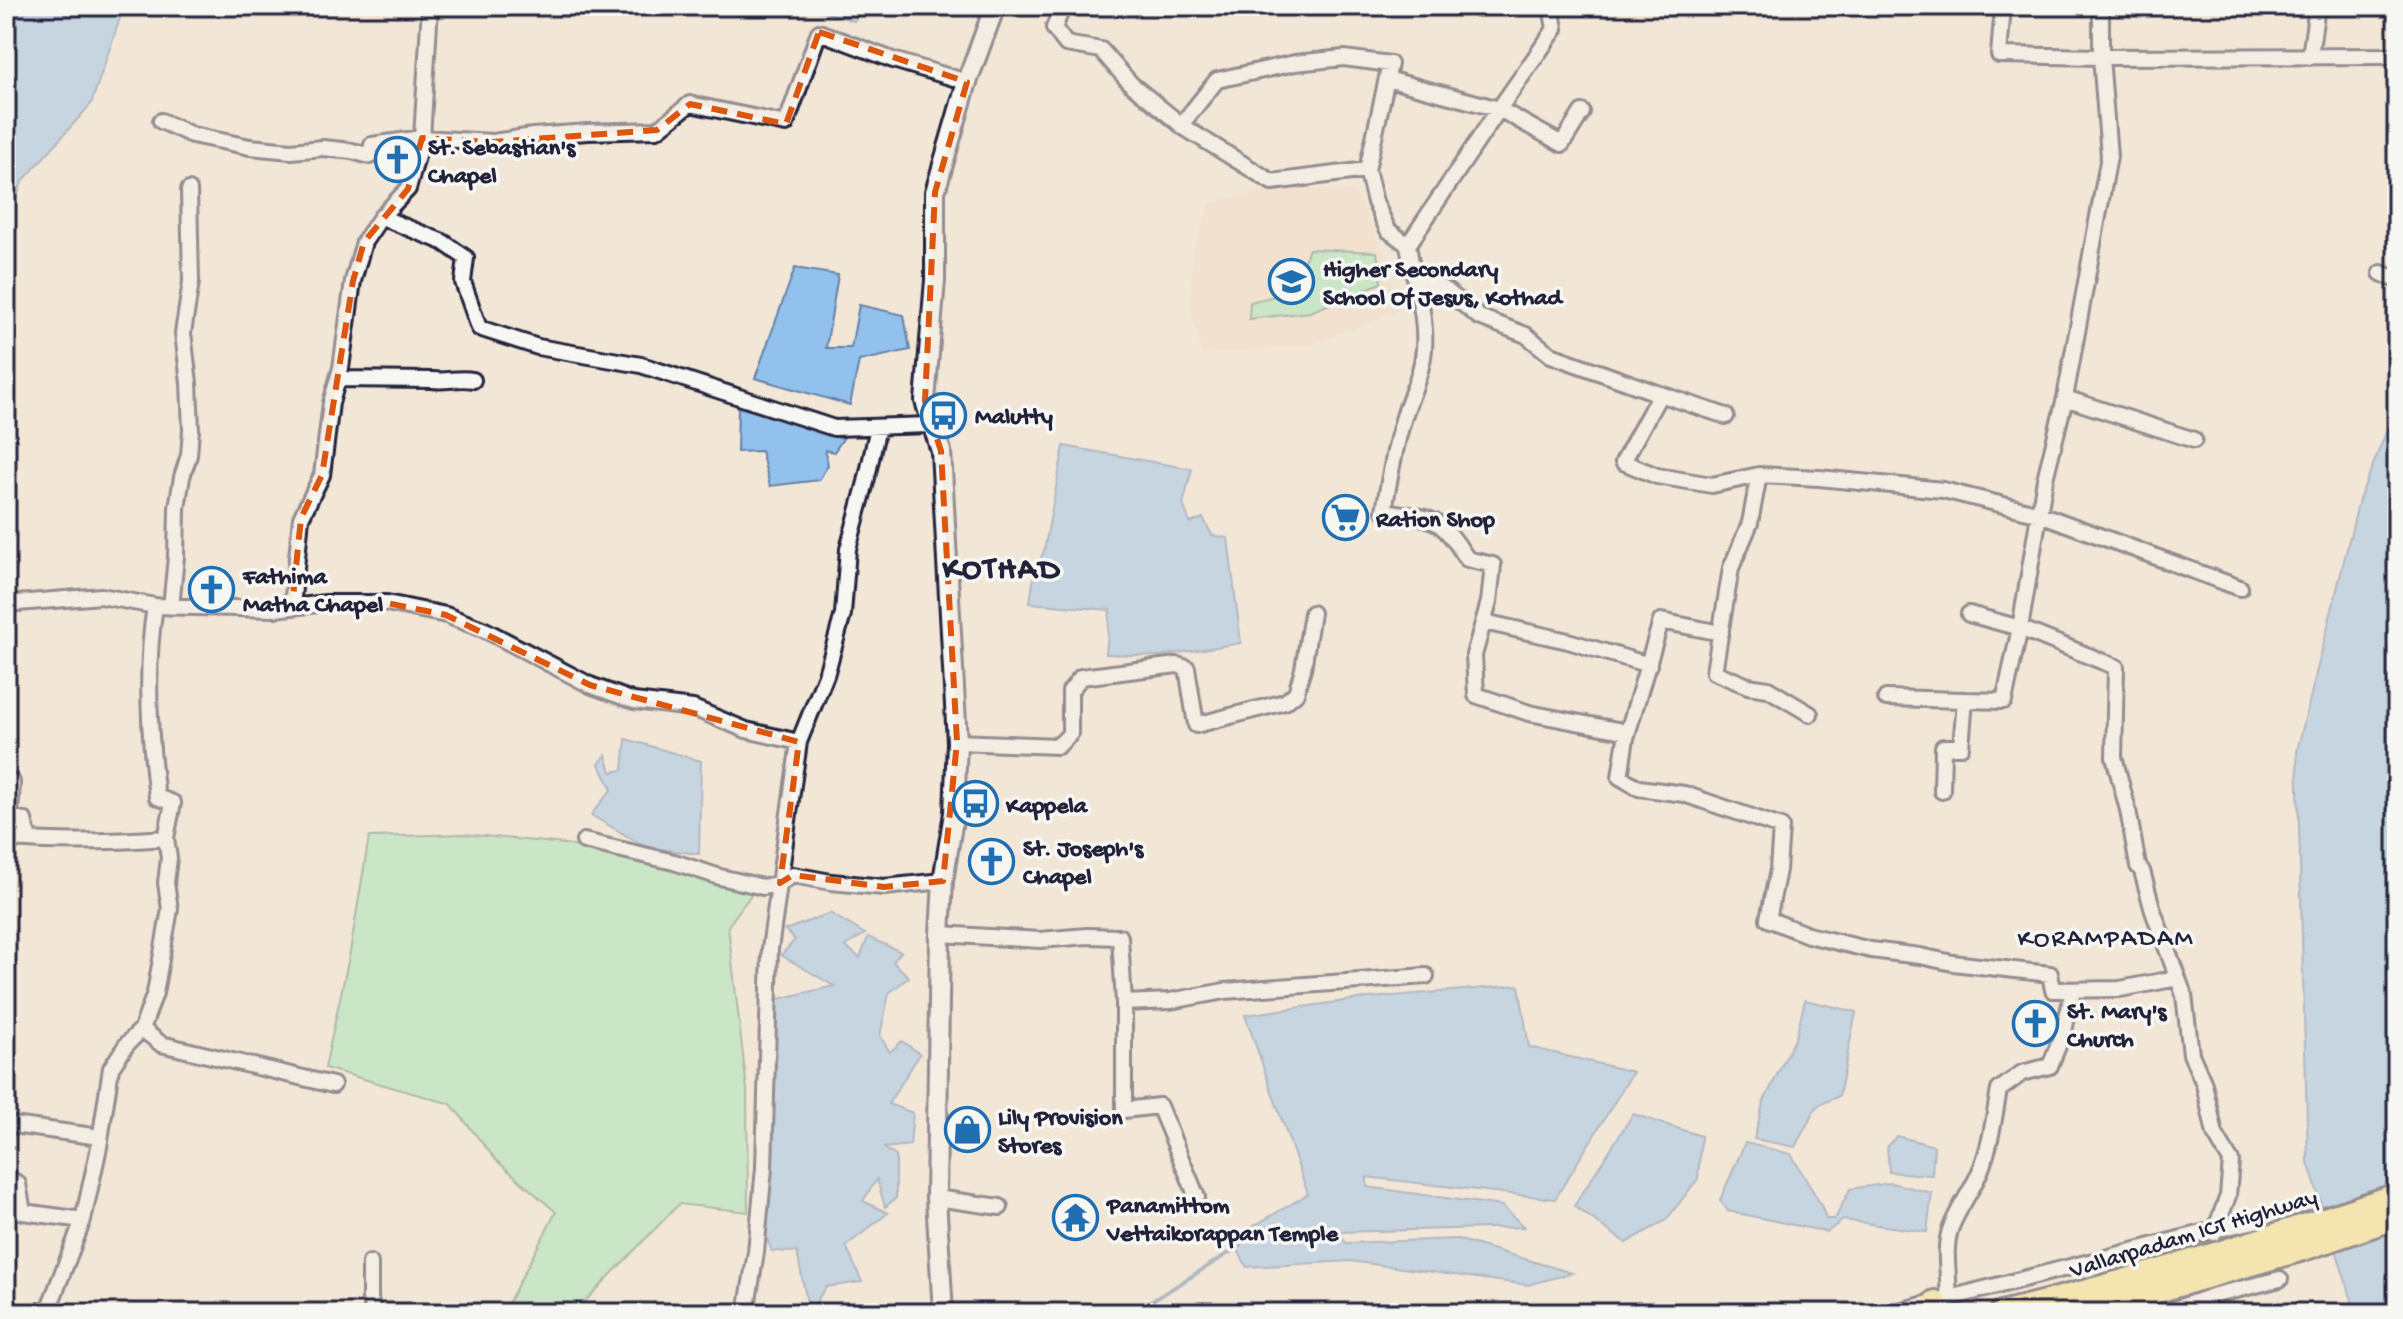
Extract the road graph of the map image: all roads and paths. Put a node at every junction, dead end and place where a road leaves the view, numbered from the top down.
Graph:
1 (430, 6) edge
2 (995, 6) edge
3 (1063, 6) edge
4 (1551, 6) edge
5 (2003, 6) edge
6 (2101, 6) edge
7 (2317, 6) edge
8 (2397, 56) edge
9 (2101, 57) junction
10 (2310, 57) junction
11 (1387, 79) junction
12 (967, 82) junction
13 (1499, 109) junction
14 (1582, 112) dead end
15 (161, 121) dead end
16 (1181, 125) junction
17 (422, 138) junction
18 (1367, 170) junction
19 (189, 190) dead end
20 (381, 217) junction
21 (1408, 245) junction
22 (1412, 268) junction
23 (2381, 273) dead end
24 (2397, 280) edge
25 (338, 379) junction
26 (473, 380) dead end
27 (1660, 394) junction
28 (2065, 398) junction
29 (1726, 416) dead end
30 (931, 425) junction
31 (878, 427) junction
32 (2194, 440) dead end
33 (1759, 475) junction
34 (2040, 514) junction
35 (2240, 588) dead end
36 (6, 604) edge
37 (155, 606) junction
38 (171, 607) junction
39 (292, 607) junction
40 (1312, 613) dead end
41 (1969, 614) dead end
42 (1484, 622) junction
43 (2020, 628) junction
44 (1721, 633) junction
45 (1649, 665) junction
46 (1886, 698) dead end
47 (1965, 700) junction
48 (1810, 714) dead end
49 (1628, 732) junction
50 (799, 742) junction
51 (957, 742) junction
52 (12, 782) dead end
53 (1942, 791) dead end
54 (166, 838) junction
55 (11, 839) dead end
56 (29, 840) junction
57 (584, 841) dead end
58 (943, 881) junction
59 (780, 883) junction
60 (940, 934) junction
61 (1426, 976) dead end
62 (2178, 978) junction
63 (2073, 990) junction
64 (1124, 1003) junction
65 (142, 1029) junction
66 (333, 1085) dead end
67 (6, 1124) edge
68 (100, 1137) junction
69 (6, 1176) edge
70 (2397, 1195) edge
71 (1197, 1197) dead end
72 (936, 1198) junction
73 (1000, 1207) dead end
74 (2397, 1217) edge
75 (83, 1220) junction
76 (2259, 1220) dead end
77 (2214, 1231) junction
78 (2300, 1239) junction
79 (370, 1263) dead end
80 (2280, 1279) dead end
81 (2217, 1288) junction
82 (1941, 1305) edge
83 (47, 1313) edge
84 (373, 1313) edge
85 (746, 1313) edge
86 (943, 1313) edge
87 (1891, 1313) edge
88 (2001, 1313) edge
89 (2081, 1313) edge
90 (2163, 1313) edge
91 (2209, 1313) edge

1 - 17 street
2 - 12 main road
3 - 16 street
4 - 13 street
5 - 9 street
6 - 9 street
7 - 10 street
8 - 10 street
9 - 10 street
9 - 28 street
11 - 13 street
11 - 16 street
11 - 18 street
12 - 17 street
12 - 30 main road
13 - 14 street
13 - 21 street
15 - 17 street
16 - 18 street
17 - 20 street
18 - 21 street
19 - 38 street
20 - 25 street
20 - 31 street
21 - 22 street
22 - 27 street
22 - 42 street
23 - 24 street
25 - 26 street
25 - 39 street
27 - 29 street
27 - 33 street
28 - 32 street
28 - 34 street
30 - 31 street
30 - 51 main road
31 - 50 street
33 - 34 street
33 - 44 street
34 - 35 street
34 - 43 street
36 - 37 street
37 - 38 street
37 - 54 street
38 - 39 street
39 - 50 street
40 - 51 street
41 - 43 street
42 - 45 street
42 - 49 street
43 - 47 street
43 - 62 street
44 - 45 street
44 - 48 street
45 - 49 street
46 - 47 street
47 - 53 street
49 - 63 street
50 - 59 street
51 - 58 main road
52 - 56 street
54 - 56 street
54 - 65 street
55 - 56 street
57 - 59 street
58 - 59 street
58 - 60 main road
59 - 85 street
60 - 64 street
60 - 72 main road
61 - 64 street
62 - 63 street
62 - 77 street
63 - 82 street
64 - 71 street
65 - 66 street
65 - 68 street
67 - 68 street
68 - 75 street
69 - 75 street
70 - 78 highway, Vallarpadam ICT Highway
72 - 73 street
72 - 86 main road
74 - 78 highway, Vallarpadam ICT Highway
75 - 83 street
76 - 77 street
77 - 82 street
78 - 88 highway, Vallarpadam ICT Highway
78 - 89 highway, Vallarpadam ICT Highway
79 - 84 street
80 - 81 street
81 - 90 street
81 - 91 street
82 - 87 street

